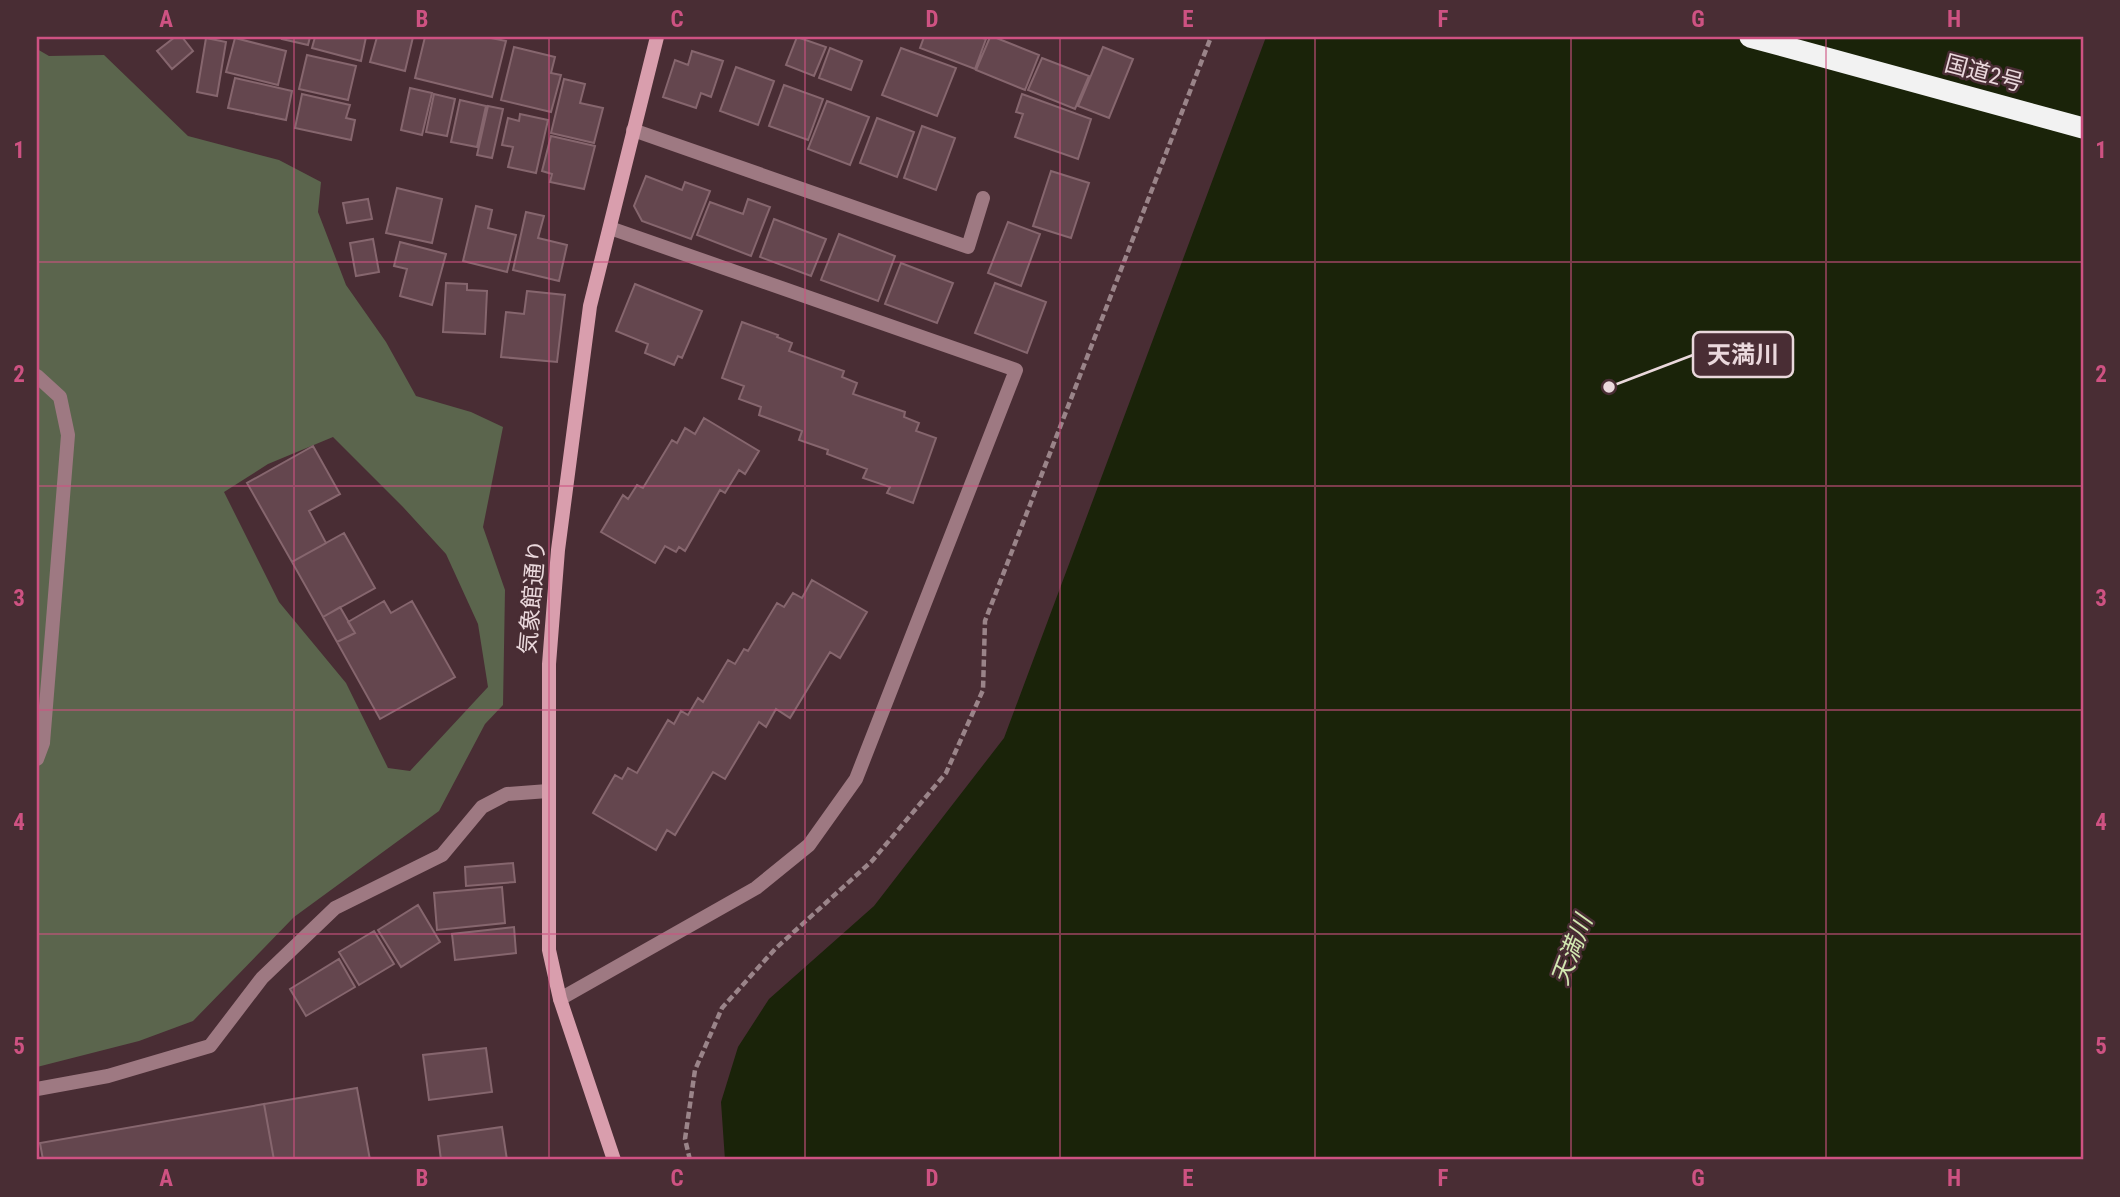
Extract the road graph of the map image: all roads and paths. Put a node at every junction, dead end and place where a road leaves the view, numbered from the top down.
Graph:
1 (657, 37) edge
2 (1211, 37) edge
3 (1749, 37) edge
4 (2083, 128) edge
5 (633, 130) junction
6 (983, 198) dead end
7 (610, 228) junction
8 (37, 376) edge
9 (37, 758) edge
10 (548, 791) junction
11 (560, 999) junction
12 (37, 1089) edge
13 (614, 1160) edge
14 (690, 1160) edge

1 - 5 street, 気象館通り
2 - 14 path
3 - 4 highway, 国道2号
5 - 6 street
5 - 7 street, 気象館通り
7 - 10 street, 気象館通り
7 - 11 street
8 - 9 street
10 - 11 street, 気象館通り
10 - 12 street
11 - 13 street, 気象館通り

